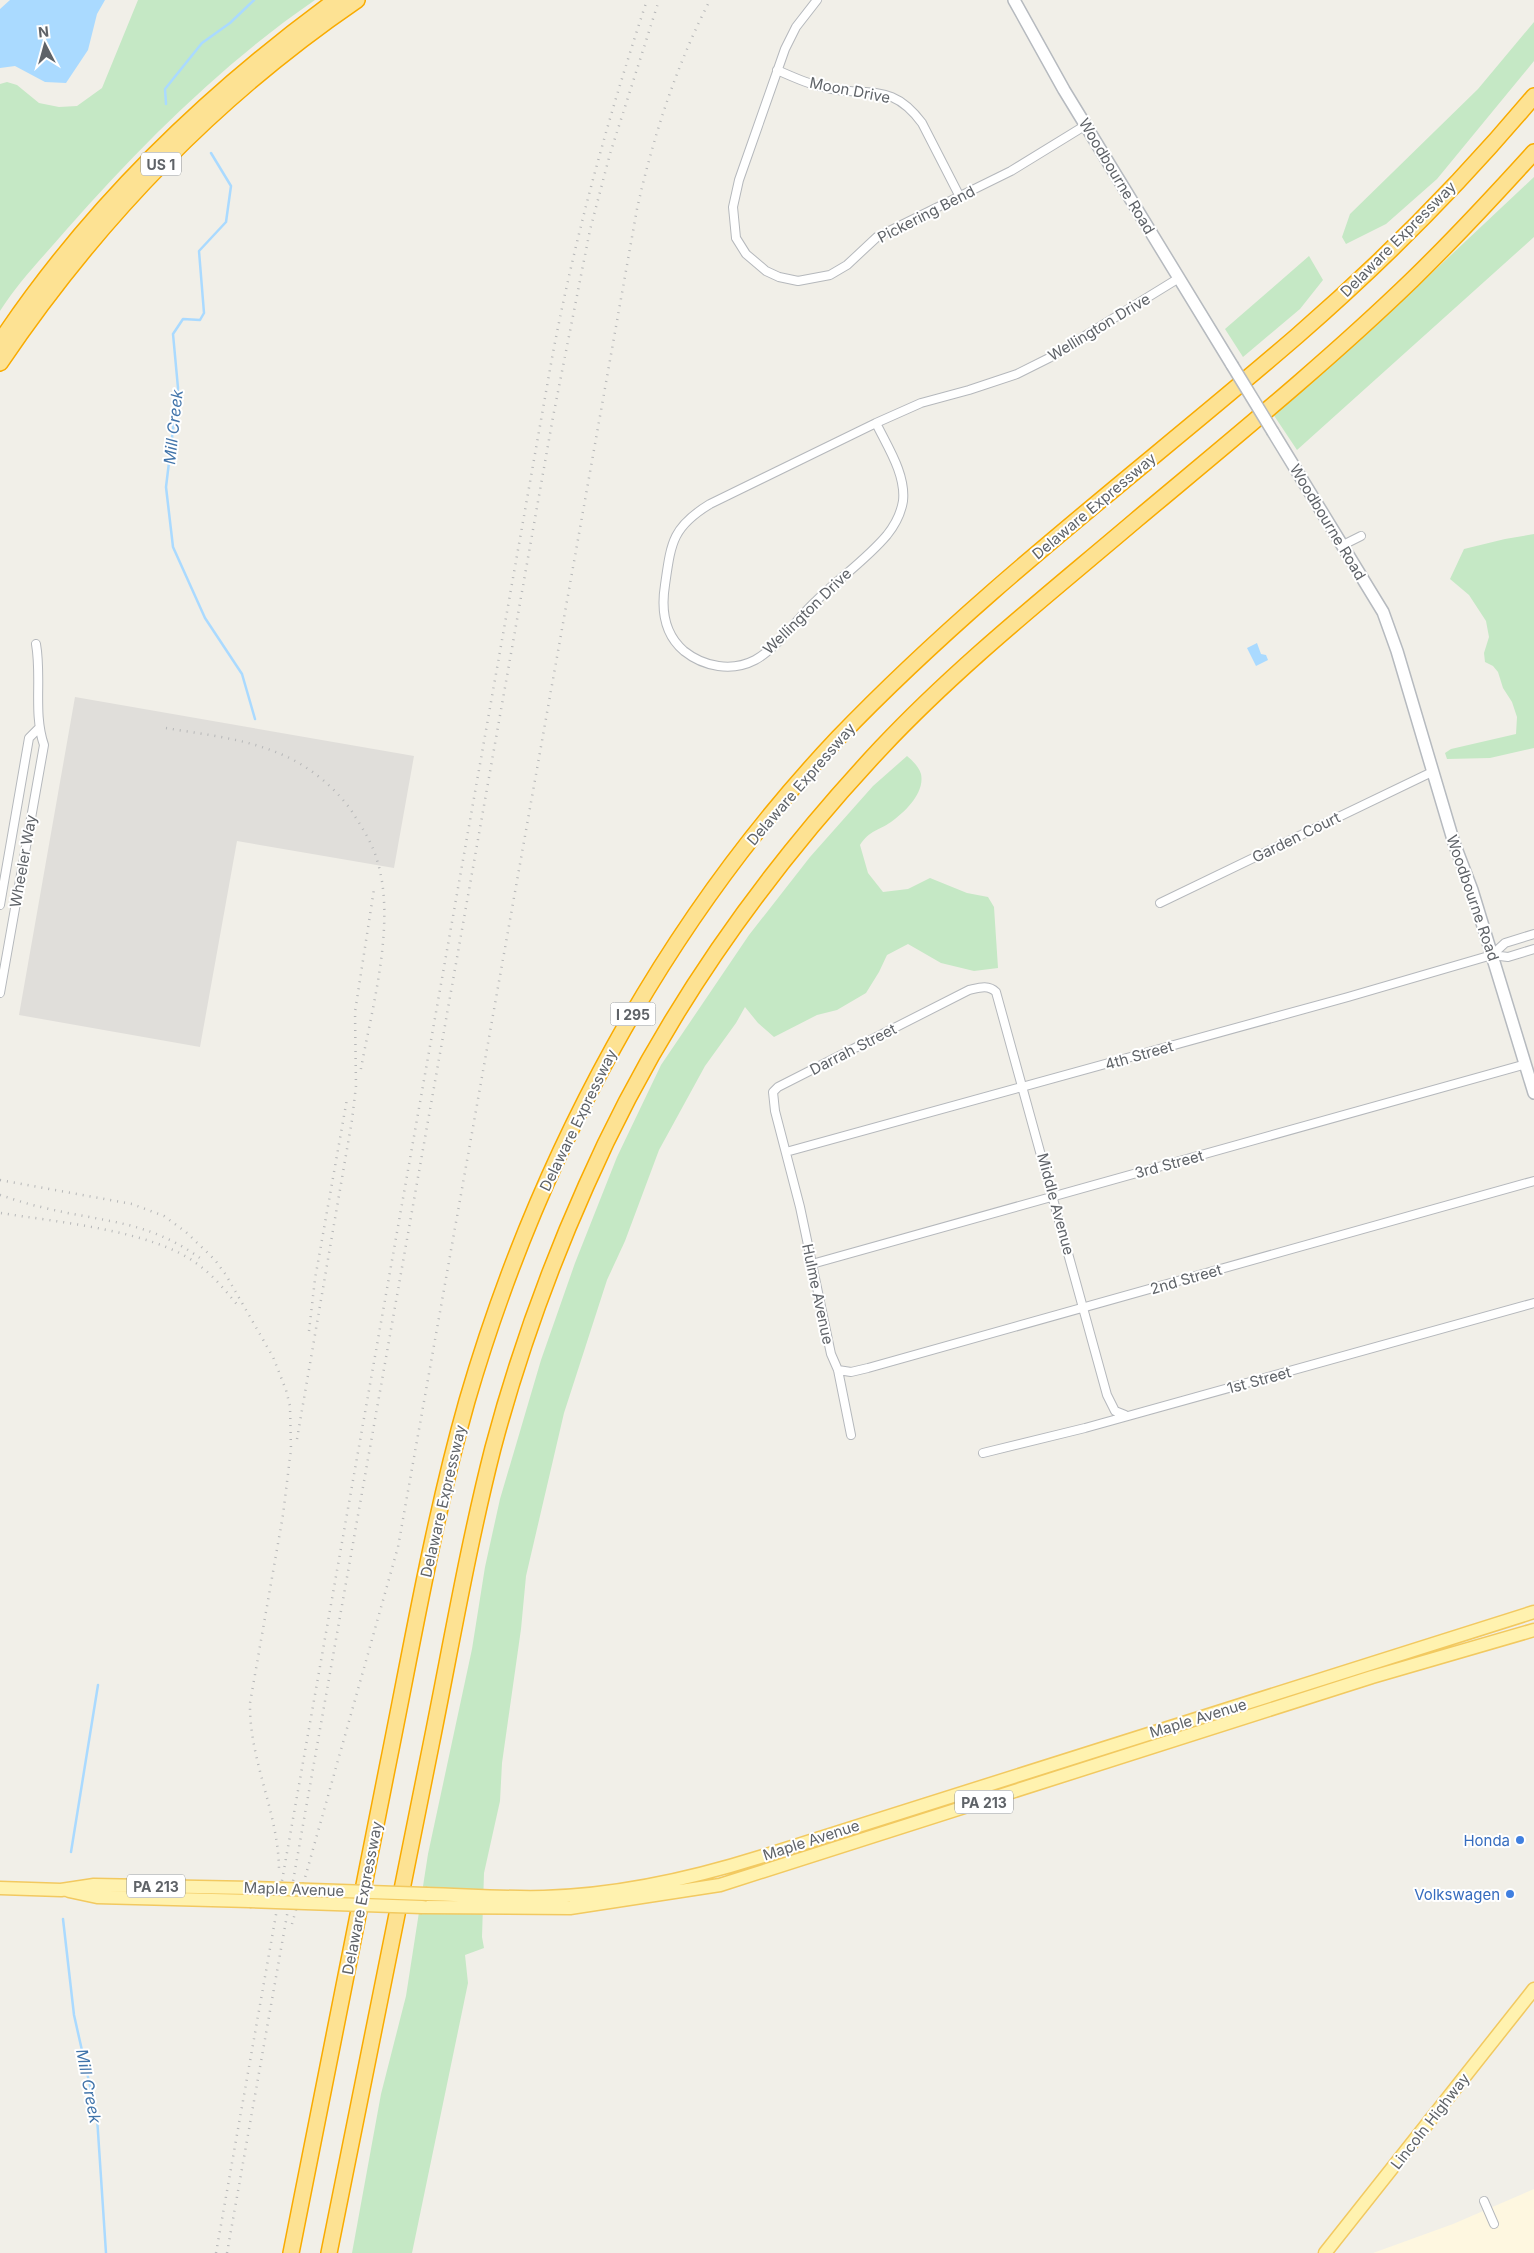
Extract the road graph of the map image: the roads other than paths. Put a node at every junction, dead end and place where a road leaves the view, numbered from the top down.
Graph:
1 (336, 0) edge
2 (357, 0) edge
3 (817, 0) edge
4 (1014, 0) edge
5 (777, 70) junction
6 (1534, 96) edge
7 (1086, 126) junction
8 (1534, 152) edge
9 (960, 197) junction
10 (1179, 278) junction
11 (0, 342) edge
12 (0, 363) edge
13 (876, 423) junction
14 (1361, 536) dead end
15 (1343, 545) junction
16 (36, 644) dead end
17 (38, 729) junction
18 (1432, 772) junction
19 (1160, 903) dead end
20 (0, 905) edge
21 (1534, 934) edge
22 (1534, 949) edge
23 (1492, 955) junction
24 (990, 988) joint
25 (0, 993) edge
26 (1526, 1064) junction
27 (1024, 1087) junction
28 (1534, 1093) edge
29 (786, 1152) junction
30 (1534, 1181) edge
31 (1054, 1196) junction
32 (812, 1264) junction
33 (1534, 1303) edge
34 (1084, 1307) junction
35 (838, 1370) junction
36 (1125, 1415) junction
37 (851, 1435) dead end
38 (983, 1453) dead end
39 (1534, 1612) edge
40 (1534, 1630) edge
41 (0, 1888) edge
42 (61, 1890) junction
43 (1534, 1989) edge
44 (1484, 2201) dead end
45 (1494, 2224) dead end
46 (291, 2253) edge
47 (329, 2253) edge
48 (1325, 2253) edge

1 - 11 highway, US 1
2 - 12 highway, US 1
3 - 5 street, Pickering Bend
4 - 7 main road, Woodbourne Road
5 - 9 street, Moon Drive
5 - 9 street, Pickering Bend
6 - 46 highway, Delaware Expressway / I 295
7 - 9 street, Pickering Bend
7 - 10 main road, Woodbourne Road
8 - 47 highway, I 295
10 - 13 street, Wellington Drive
10 - 15 main road, Woodbourne Road, bridge
13 - 13 street, Wellington Drive
14 - 15 street
15 - 18 main road, Woodbourne Road
16 - 17 street, Wheeler Way
17 - 20 street, Wheeler Way
17 - 25 street, Wheeler Way
18 - 19 street, Garden Court
18 - 23 main road, Woodbourne Road
21 - 23 street, 4th Street
22 - 23 street, 4th Street
23 - 26 main road, Woodbourne Road
23 - 27 street, 4th Street
24 - 27 street, Middle Avenue
24 - 29 street, Darrah Street
26 - 28 main road, Woodbourne Road
26 - 31 street, 3rd Street
27 - 29 street, 4th Street
27 - 31 street, Middle Avenue
29 - 32 street, Hulme Avenue
30 - 34 street, 2nd Street
31 - 32 street, 3rd Street
31 - 34 street, Middle Avenue
32 - 35 street, Hulme Avenue
33 - 36 street, 1st Street
34 - 35 street, 2nd Street
34 - 36 street, Middle Avenue
35 - 37 street, Hulme Avenue
36 - 38 street, 1st Street
39 - 42 main road, Maple Avenue / PA 213, bridge
40 - 42 main road, Maple Avenue / PA 213, bridge
41 - 42 main road, Maple Avenue / PA 213
43 - 48 main road, Lincoln Highway
44 - 45 street

